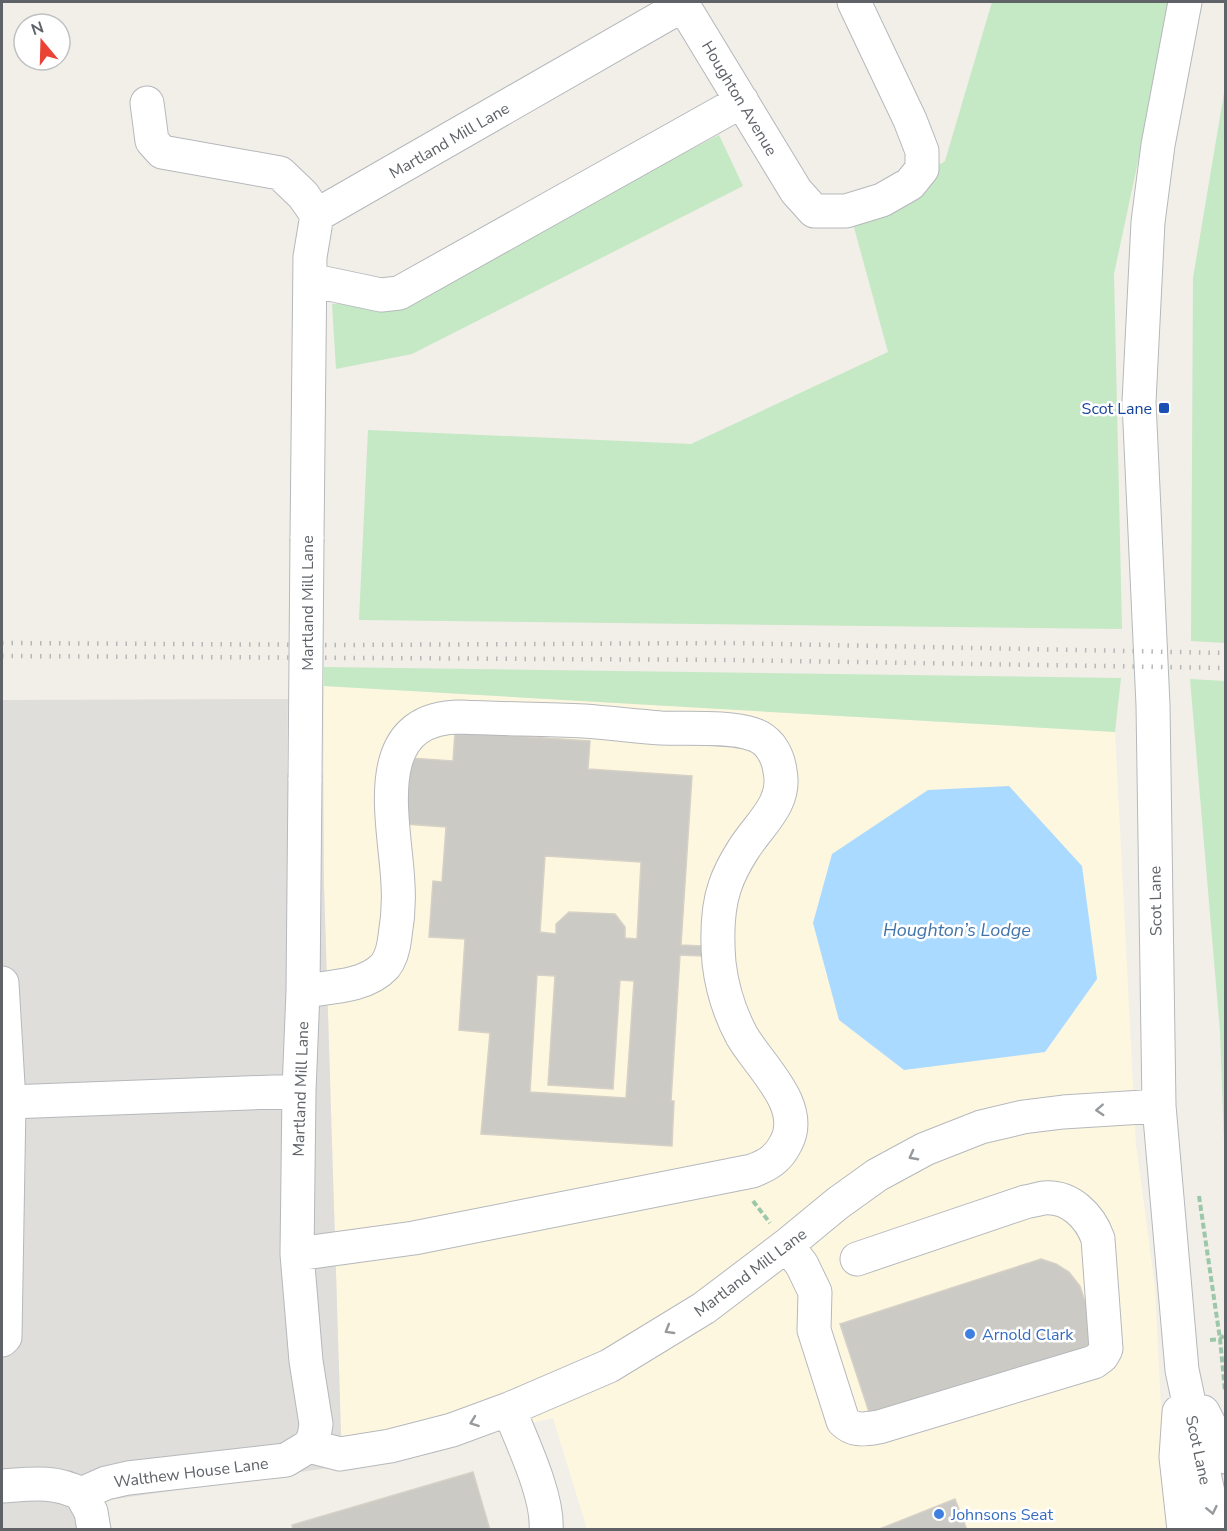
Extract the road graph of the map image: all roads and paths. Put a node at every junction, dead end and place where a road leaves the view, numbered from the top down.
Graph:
1 (687, 2) edge
2 (854, 2) edge
3 (1185, 2) edge
4 (742, 101) junction
5 (147, 103) dead end
6 (317, 215) junction
7 (310, 279) junction
8 (2, 983) edge
9 (303, 991) junction
10 (299, 1091) junction
11 (9, 1102) junction
12 (1159, 1106) junction
13 (735, 1174) junction
14 (788, 1245) junction
15 (297, 1254) junction
16 (857, 1259) dead end
17 (1226, 1334) edge
18 (2, 1340) edge
19 (1220, 1340) dead end
20 (1182, 1370) junction
21 (509, 1409) junction
22 (309, 1446) junction
23 (1226, 1457) edge
24 (2, 1486) edge
25 (81, 1494) junction
26 (94, 1530) edge
27 (546, 1530) edge
28 (1184, 1530) edge
29 (1216, 1530) edge

1 - 4 street, Houghton Avenue
1 - 6 street, Martland Mill Lane
2 - 4 street, Houghton Avenue
3 - 12 street, Scot Lane
4 - 7 street
5 - 6 street
6 - 7 street, Martland Mill Lane
7 - 9 street, Martland Mill Lane, bridge
8 - 11 street
9 - 10 street, Martland Mill Lane
9 - 13 street
10 - 11 street
10 - 15 street, Martland Mill Lane
11 - 18 street
12 -> 14 street, Martland Mill Lane
12 - 20 street, Scot Lane
13 - 14 path
13 - 15 street
14 - 16 street
14 -> 21 street, Martland Mill Lane
15 - 22 street, Martland Mill Lane
17 - 19 path
20 - 23 street
20 - 28 street, Scot Lane
20 -> 29 street, Scot Lane
21 -> 22 street, Martland Mill Lane
21 - 27 street
22 - 25 street, Walthew House Lane
24 - 25 street
25 - 26 street

